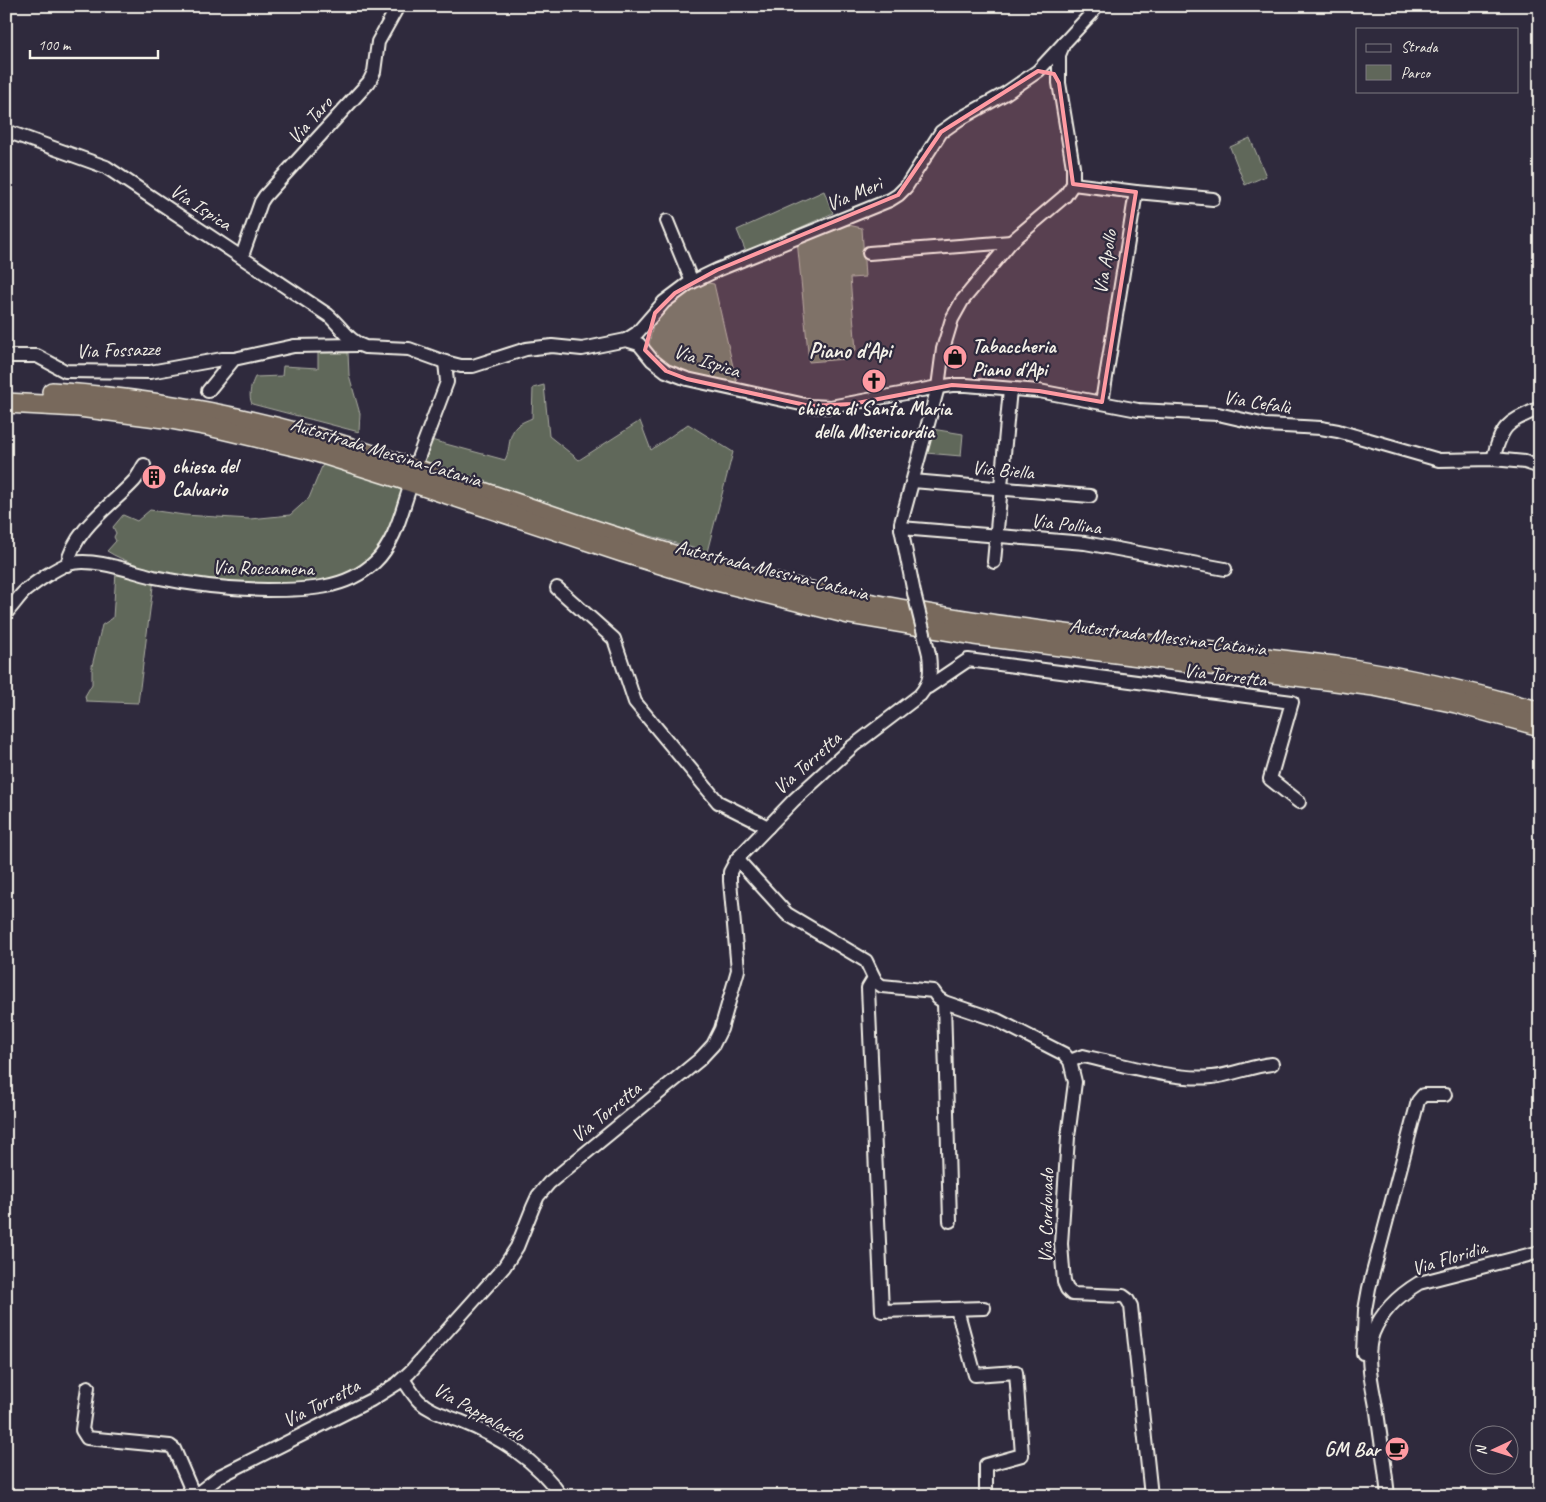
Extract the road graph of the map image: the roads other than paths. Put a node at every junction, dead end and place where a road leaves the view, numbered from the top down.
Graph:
1 (398, 6) edge
2 (1096, 6) edge
3 (1064, 43) junction
4 (1038, 71) junction
5 (1059, 84) junction
6 (6, 131) edge
7 (1073, 184) junction
8 (1136, 192) junction
9 (1213, 199) dead end
10 (667, 221) dead end
11 (1011, 242) junction
12 (869, 253) dead end
13 (242, 256) junction
14 (692, 282) junction
15 (655, 312) junction
16 (644, 326) junction
17 (626, 340) junction
18 (358, 345) junction
19 (642, 347) junction
20 (6, 356) edge
21 (234, 359) junction
22 (445, 362) junction
23 (461, 366) junction
24 (447, 382) junction
25 (966, 386) joint
26 (938, 387) junction
27 (1010, 389) junction
28 (6, 390) edge
29 (208, 391) dead end
30 (1102, 402) junction
31 (6, 403) edge
32 (1540, 408) edge
33 (1493, 459) junction
34 (417, 461) dead end
35 (144, 465) dead end
36 (1540, 467) edge
37 (913, 481) junction
38 (1001, 488) junction
39 (409, 490) dead end
40 (1090, 496) dead end
41 (901, 528) junction
42 (997, 536) junction
43 (994, 562) dead end
44 (67, 565) junction
45 (1225, 569) dead end
46 (558, 588) dead end
47 (6, 613) edge
48 (928, 686) junction
49 (1540, 712) edge
50 (1540, 726) edge
51 (1299, 802) dead end
52 (768, 827) junction
53 (737, 859) junction
54 (874, 978) junction
55 (944, 1002) junction
56 (1070, 1061) junction
57 (1272, 1064) dead end
58 (1445, 1095) dead end
59 (950, 1221) dead end
60 (1540, 1252) edge
61 (984, 1308) dead end
62 (957, 1309) junction
63 (1372, 1377) junction
64 (403, 1379) junction
65 (88, 1387) dead end
66 (194, 1496) edge
67 (561, 1496) edge
68 (986, 1496) edge
69 (1151, 1496) edge
70 (1388, 1496) edge

1 - 13 street, Via Taro
2 - 3 street, Via Merì
3 - 4 street, Via Merì
3 - 5 street
4 - 5 street
4 - 14 street, Via Merì
5 - 7 street
6 - 13 street, Via Ispica
7 - 8 street
7 - 11 street
8 - 9 street
8 - 30 street, Via Apollo
10 - 14 street
11 - 12 street
11 - 26 street
13 - 18 street, Via Ispica
14 - 15 street, Via Merì
15 - 16 street, Via Merì
15 - 19 street
16 - 17 street
16 - 19 street
17 - 19 street, Via Ispica
17 - 23 street, Via Ispica
18 - 21 street, Via Ispica
18 - 22 street, Via Ispica
19 - 26 street, Via Ispica
20 - 21 street, Via Fossazze
21 - 29 street
22 - 23 street, Via Ispica
22 - 24 street
23 - 24 street
24 - 34 street
25 - 26 street, Via Ispica
25 - 27 street, Via Cefalù
26 - 37 street
27 - 30 street, Via Cefalù
27 - 38 street
28 - 49 highway, Autostrada Messina-Catania
30 - 33 street, Via Cefalù
31 - 50 highway, Autostrada Messina-Catania
32 - 33 street
33 - 36 street, Via Cefalù
35 - 44 street
37 - 38 street, Via Biella
37 - 41 street
38 - 40 street, Via Biella
38 - 42 street
39 - 44 street, Via Roccamena
41 - 42 street, Via Pollina
41 - 48 street, bridge
42 - 43 street
42 - 45 street, Via Pollina
44 - 47 street, Via Roccamena
46 - 52 street
48 - 51 street, Via Torretta
48 - 52 street, Via Torretta
52 - 53 street, Via Torretta
53 - 54 street
53 - 64 street, Via Torretta
54 - 55 street
54 - 62 street
55 - 56 street
55 - 59 street
56 - 57 street
56 - 69 street, Via Cordovado
58 - 63 street
60 - 63 street, Via Floridia
61 - 62 street
62 - 68 street
63 - 70 street, Via Floridia
64 - 66 street, Via Torretta
64 - 67 street, Via Pappalardo
65 - 66 street, Via Torretta

